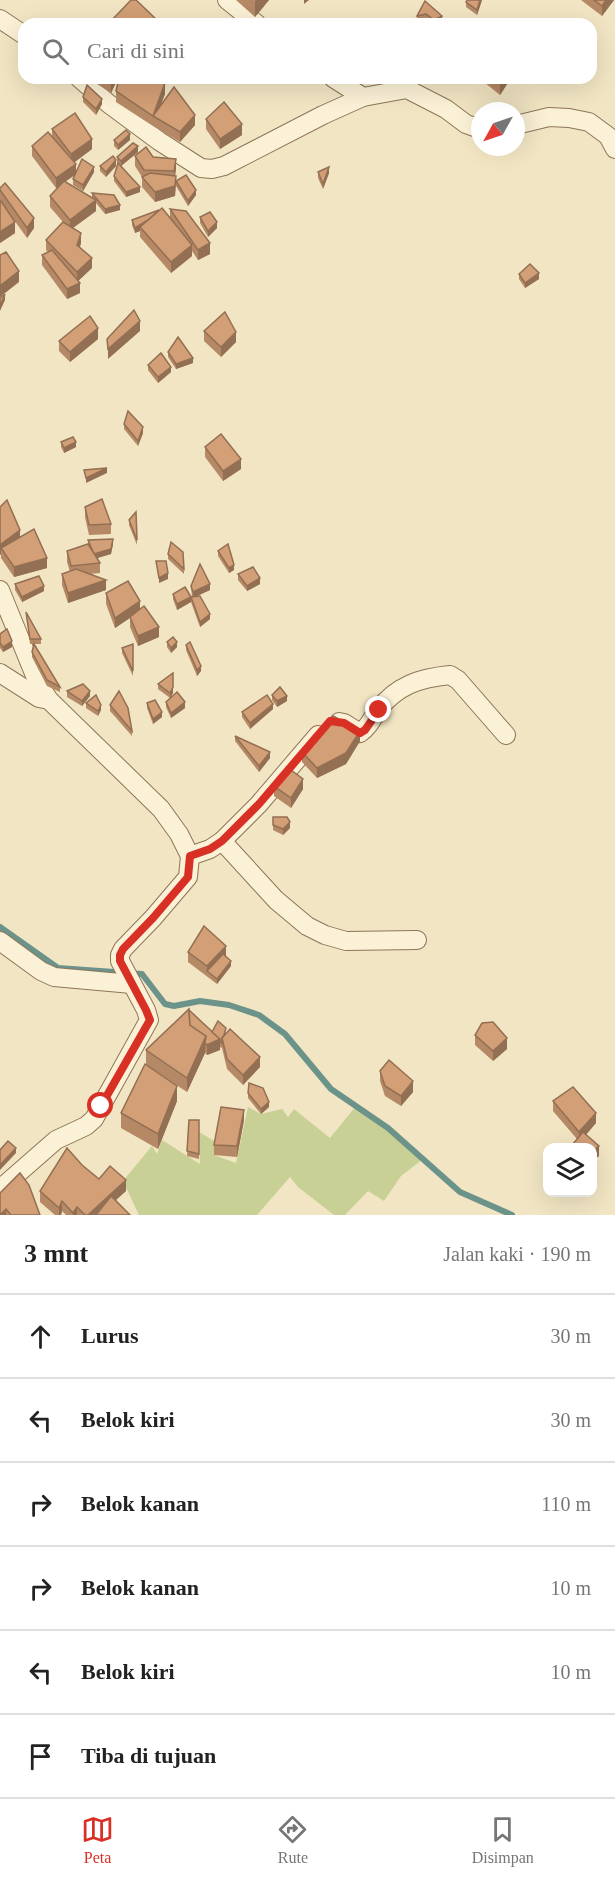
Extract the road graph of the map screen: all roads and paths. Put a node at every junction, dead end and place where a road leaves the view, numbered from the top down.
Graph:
1 (227, 0) edge
2 (250, 18) edge
3 (0, 19) edge
4 (18, 31) edge
5 (86, 84) edge
6 (342, 84) edge
7 (363, 97) junction
8 (525, 123) edge
9 (471, 126) edge
10 (615, 149) edge
11 (0, 590) edge
12 (0, 673) edge
13 (49, 700) junction
14 (506, 735) dead end
15 (222, 841) junction
16 (190, 856) junction
17 (417, 940) dead end
18 (0, 941) edge
19 (131, 981) junction
20 (0, 1189) edge

1 - 2 street
3 - 4 street
5 - 7 street
6 - 7 street
7 - 9 street
8 - 10 street
11 - 13 street
12 - 13 street
13 - 16 street
14 - 15 street
15 - 16 street
15 - 17 street
16 - 19 street
18 - 19 street
19 - 20 street

